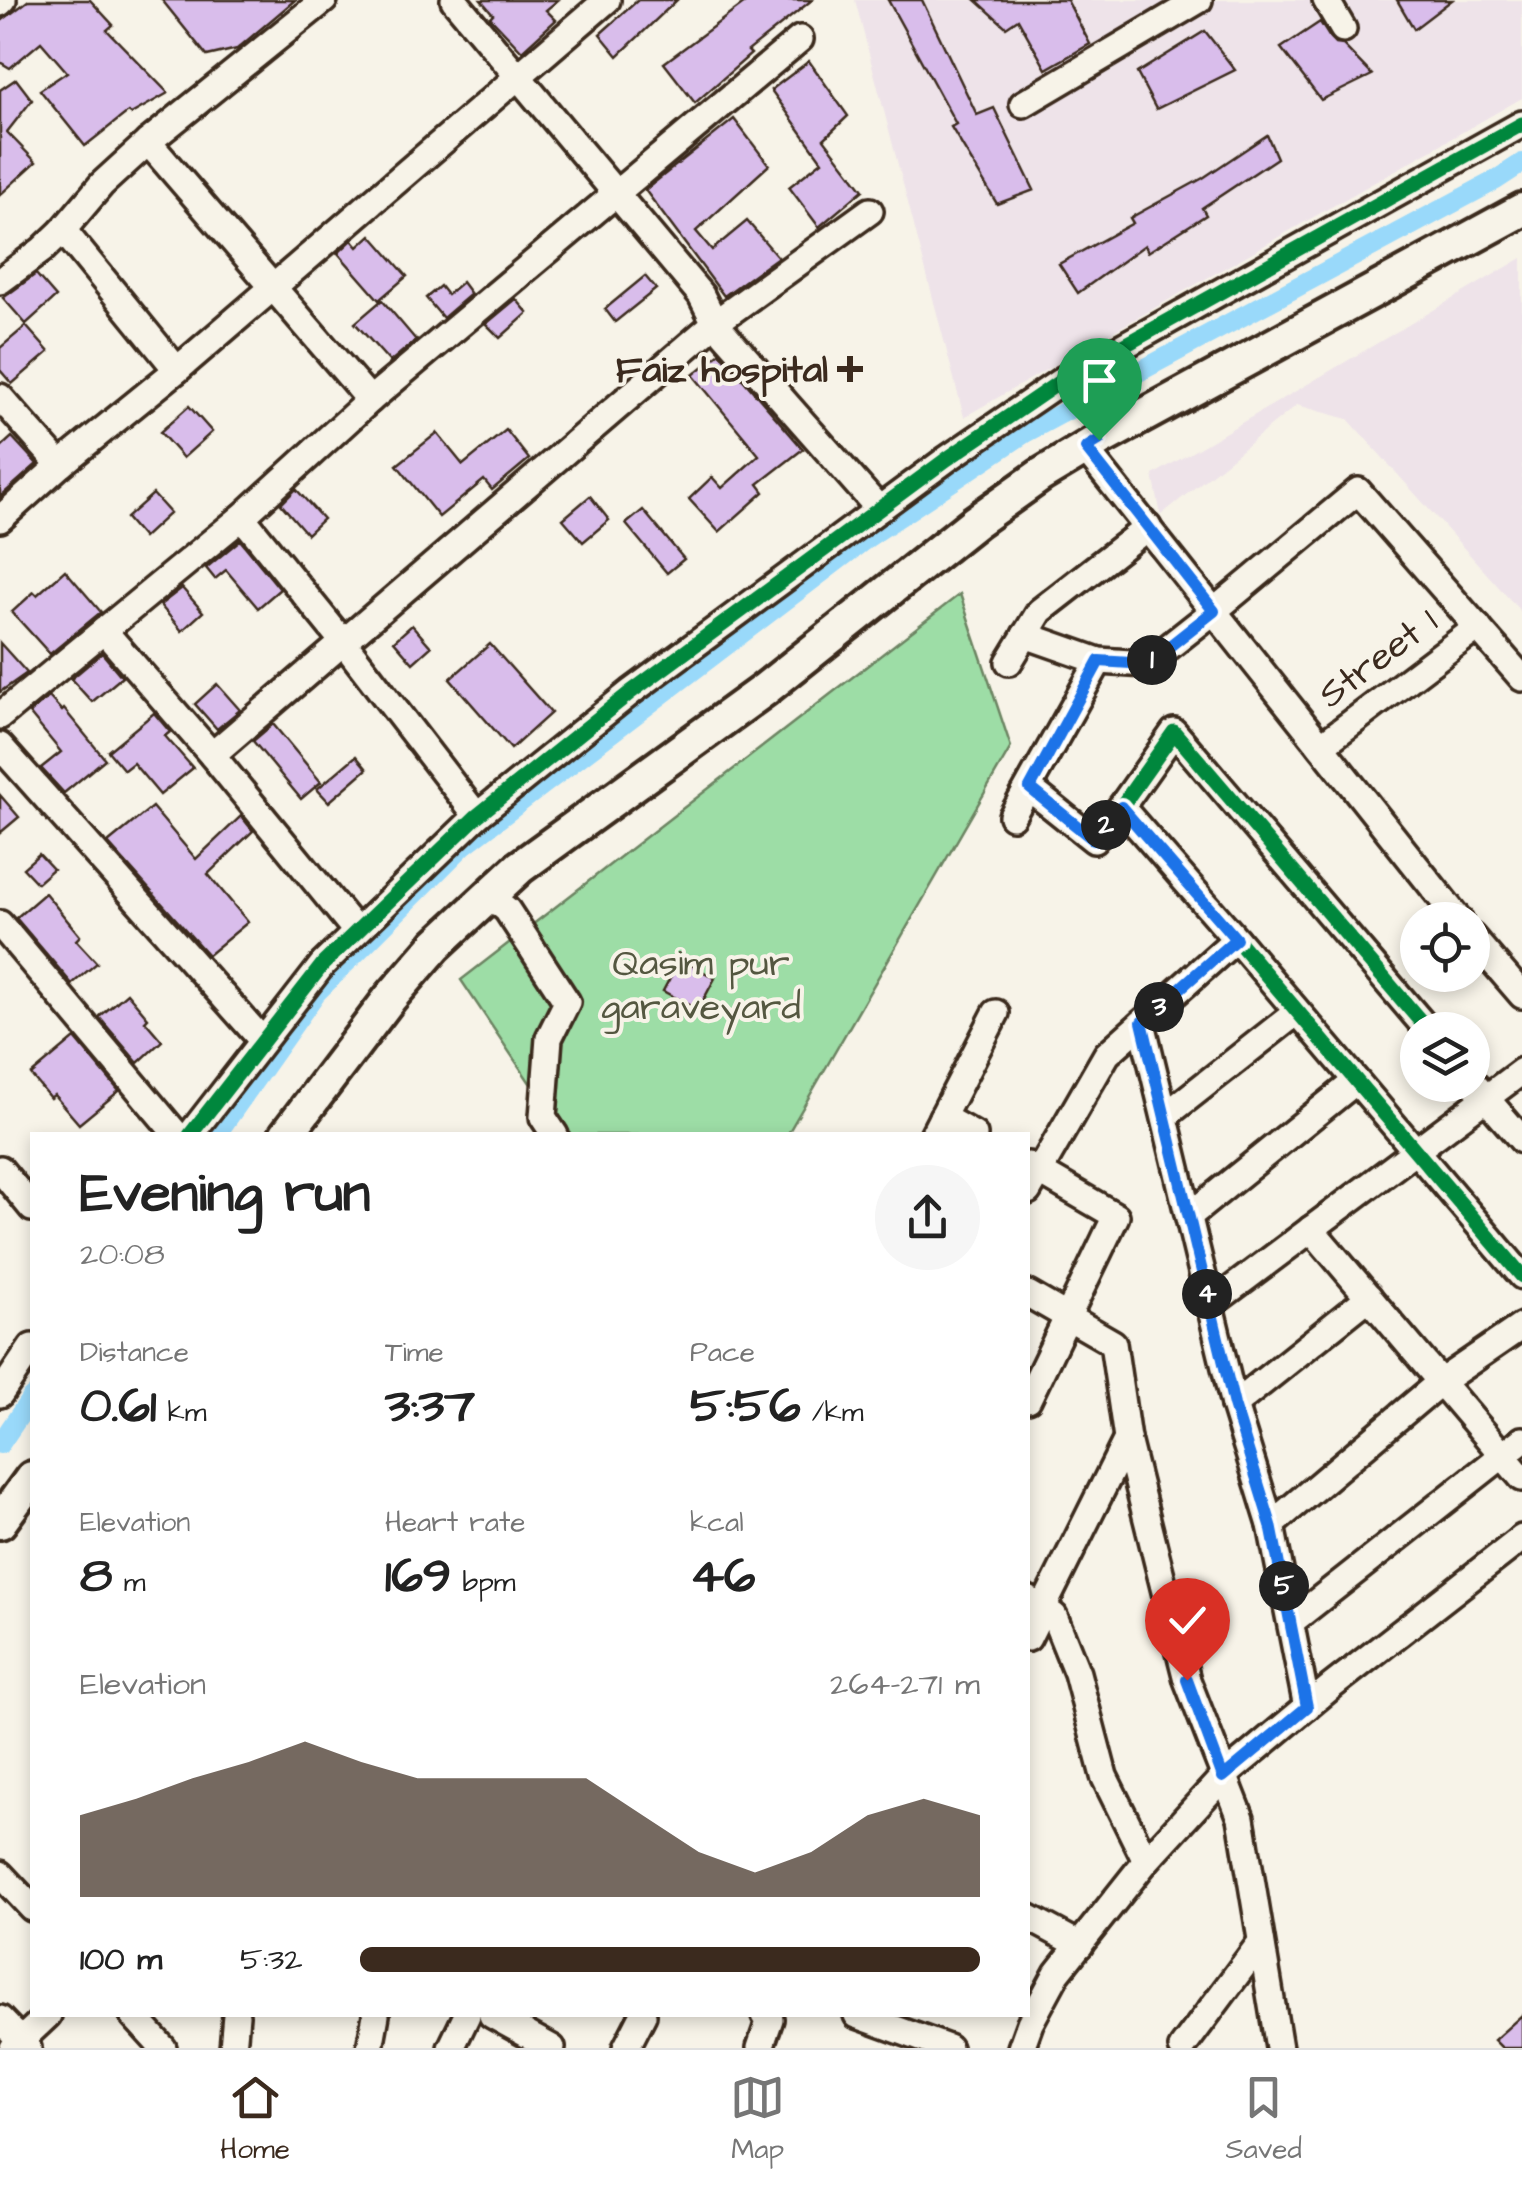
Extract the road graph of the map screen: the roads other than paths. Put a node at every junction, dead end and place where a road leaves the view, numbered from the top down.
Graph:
1 (324, 0) edge
2 (454, 0) edge
3 (607, 0) edge
4 (1199, 0) edge
5 (1326, 0) edge
6 (1343, 28) dead end
7 (800, 39) dead end
8 (517, 78) junction
9 (1023, 104) dead end
10 (1522, 124) edge
11 (148, 142) junction
12 (615, 194) junction
13 (870, 210) dead end
14 (1522, 210) edge
15 (63, 230) junction
16 (0, 281) edge
17 (274, 287) junction
18 (715, 322) junction
19 (177, 370) junction
20 (0, 396) edge
21 (370, 400) junction
22 (1086, 448) junction
23 (60, 466) junction
24 (879, 509) junction
25 (242, 517) junction
26 (0, 519) edge
27 (1148, 527) junction
28 (1214, 611) junction
29 (1478, 628) junction
30 (104, 631) junction
31 (1025, 635) junction
32 (344, 643) junction
33 (1099, 661) junction
34 (1009, 662) dead end
35 (1522, 678) edge
36 (0, 716) edge
37 (0, 746) edge
38 (1321, 746) junction
39 (212, 756) junction
40 (1030, 788) junction
41 (1121, 807) junction
42 (477, 816) junction
43 (1012, 816) dead end
44 (489, 896) junction
45 (1444, 902) edge
46 (0, 924) edge
47 (356, 931) junction
48 (1236, 939) junction
49 (1490, 958) edge
50 (1522, 995) edge
51 (1297, 1012) junction
52 (1413, 1012) edge
53 (996, 1013) dead end
54 (1142, 1022) junction
55 (262, 1040) junction
56 (1522, 1071) edge
57 (1356, 1081) junction
58 (1490, 1085) edge
59 (1467, 1102) edge
60 (1489, 1102) edge
61 (1165, 1116) junction
62 (937, 1126) edge
63 (174, 1132) edge
64 (192, 1132) edge
65 (288, 1132) edge
66 (553, 1132) edge
67 (962, 1132) edge
68 (1522, 1140) edge
69 (1416, 1151) junction
70 (0, 1169) edge
71 (1031, 1176) edge
72 (30, 1206) edge
73 (1188, 1216) junction
74 (1311, 1229) junction
75 (1522, 1276) edge
76 (1030, 1295) edge
77 (1369, 1297) junction
78 (1210, 1305) junction
79 (1067, 1317) junction
80 (1522, 1326) edge
81 (30, 1351) edge
82 (1439, 1382) junction
83 (0, 1394) edge
84 (1030, 1394) edge
85 (1234, 1405) junction
86 (1126, 1439) junction
87 (1513, 1448) edge
88 (1522, 1478) edge
89 (30, 1481) edge
90 (0, 1522) edge
91 (1271, 1525) junction
92 (1522, 1538) edge
93 (1035, 1604) edge
94 (1291, 1622) junction
95 (1307, 1707) junction
96 (1223, 1777) junction
97 (1146, 1861) junction
98 (0, 1874) edge
99 (30, 1906) edge
100 (1030, 1918) edge
101 (1261, 1942) junction
102 (1080, 1945) junction
103 (46, 2017) edge
104 (134, 2017) edge
105 (236, 2017) edge
106 (376, 2017) edge
107 (466, 2017) edge
108 (496, 2017) edge
109 (642, 2017) edge
110 (768, 2017) edge
111 (863, 2017) edge
112 (0, 2019) edge
113 (20, 2046) edge
114 (164, 2048) edge
115 (233, 2048) edge
116 (370, 2048) edge
117 (451, 2048) edge
118 (552, 2048) edge
119 (626, 2048) edge
120 (760, 2048) edge
121 (948, 2048) edge
122 (1021, 2048) edge
123 (1182, 2048) edge
124 (1279, 2048) edge

1 - 11 street
2 - 8 street
3 - 8 street
4 - 9 street
5 - 6 street
7 - 12 street
8 - 12 street
8 - 17 street
10 - 24 street
11 - 15 street
11 - 17 street
12 - 18 street
12 - 21 street
13 - 18 street
14 - 22 main road
15 - 16 street
15 - 19 street
17 - 19 street
17 - 21 street
18 - 24 street
18 - 32 street
19 - 23 street
20 - 23 street
21 - 25 street
22 - 27 street
22 - 44 main road
23 - 26 street
24 - 42 street
25 - 30 street
25 - 32 street
27 - 28 street
27 - 31 street
28 - 29 street
28 - 33 street
28 - 38 street
29 - 35 street
29 - 38 street, Street 1
30 - 36 street
30 - 39 street
31 - 33 street
31 - 34 street
32 - 39 street
32 - 42 street
33 - 40 street
37 - 55 street
38 - 45 street
39 - 47 street
40 - 41 street
40 - 43 street
41 - 48 street
41 - 52 street
42 - 47 street
44 - 65 main road
44 - 66 street
46 - 63 street
47 - 55 street
48 - 51 street
48 - 54 street
49 - 50 street
51 - 57 street
51 - 61 street
53 - 62 street
54 - 61 street
54 - 71 street
55 - 64 street
56 - 58 street
57 - 69 street
57 - 73 street
59 - 69 street
60 - 68 street
61 - 73 street
62 - 67 street
69 - 74 street
69 - 75 street
70 - 72 street
71 - 79 street
73 - 78 street
74 - 77 street
74 - 78 street
76 - 79 street
77 - 82 street
77 - 85 street
78 - 85 street
79 - 84 street
79 - 86 street
80 - 82 street
81 - 83 street
82 - 87 street
82 - 91 street
85 - 91 street
86 - 93 street
86 - 96 street
87 - 88 street
87 - 94 street
89 - 90 main road
91 - 94 street
92 - 95 street
93 - 97 street
94 - 95 street
95 - 96 street
96 - 97 street
96 - 101 street
97 - 102 street
98 - 99 street
100 - 102 street
101 - 123 street
101 - 124 street
102 - 122 street
103 - 113 street
104 - 114 street
105 - 115 street
106 - 116 street
107 - 117 street
108 - 118 street
109 - 119 street
110 - 120 street
111 - 121 street
112 - 113 street

